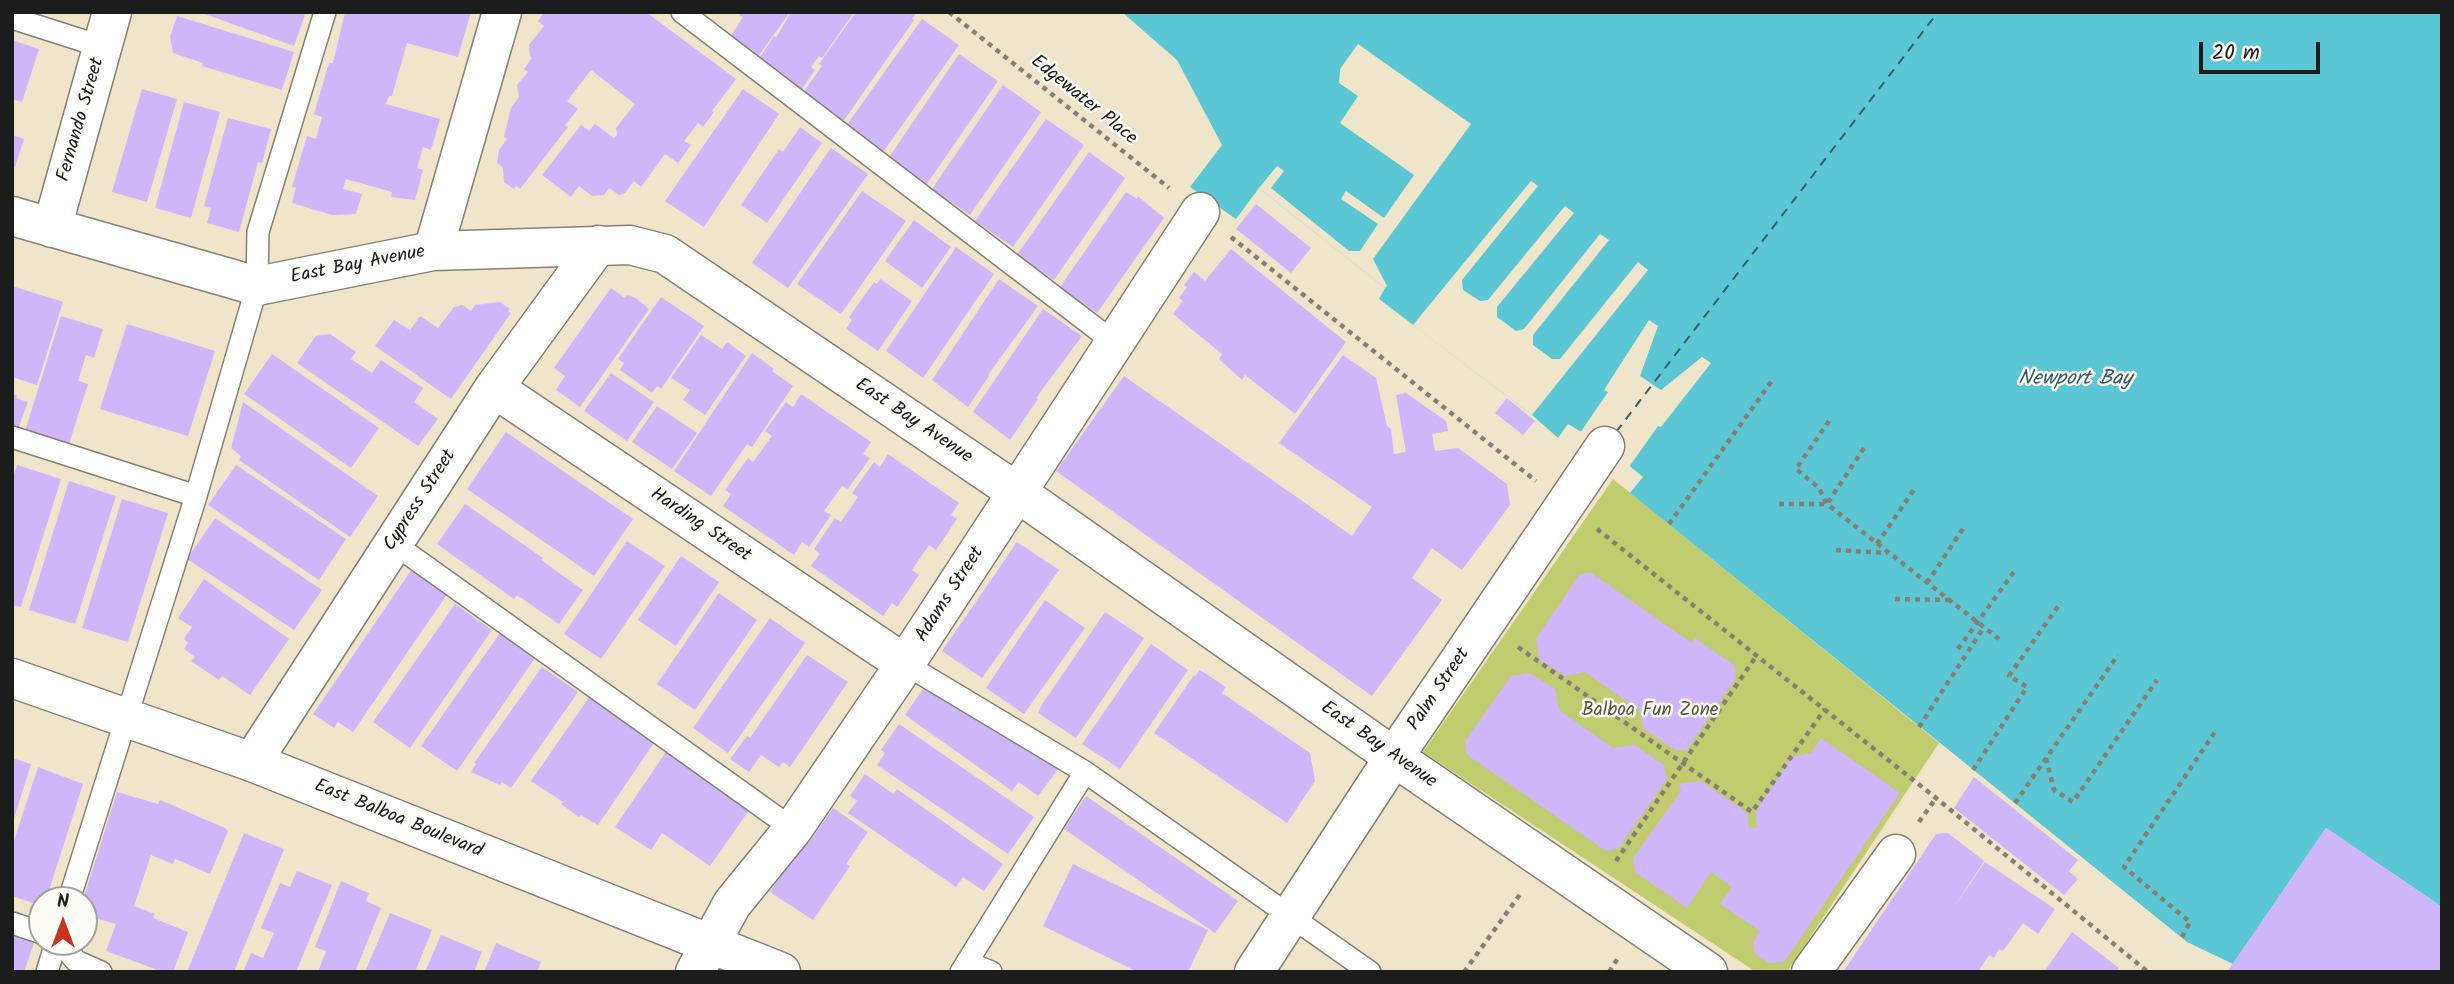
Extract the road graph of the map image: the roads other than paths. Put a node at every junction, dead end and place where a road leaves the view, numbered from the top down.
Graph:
1 (325, 12) edge
2 (502, 12) edge
3 (682, 12) edge
4 (12, 18) edge
5 (107, 30) edge
6 (1200, 212) road end
7 (12, 216) edge
8 (52, 228) junction
9 (598, 245) junction
10 (433, 251) junction
11 (257, 286) junction
12 (1115, 343) junction
13 (494, 388) junction
14 (12, 437) edge
15 (1605, 446) dead end
16 (1018, 493) junction
17 (196, 496) junction
18 (393, 543) junction
19 (905, 664) junction
20 (12, 678) edge
21 (125, 716) junction
22 (1394, 757) junction
23 (252, 762) junction
24 (1085, 772) junction
25 (793, 829) junction
26 (1896, 854) dead end
27 (73, 886) edge
28 (1289, 917) junction
29 (71, 956) edge
30 (703, 958) edge
31 (964, 967) edge
32 (101, 972) edge
33 (781, 972) edge
34 (991, 972) edge
35 (1254, 972) edge
36 (1370, 972) edge
37 (1707, 972) edge
38 (1811, 972) edge

1 - 11 lane
2 - 10 street
3 - 12 lane
4 - 5 lane
5 - 8 street, Fernando Street
6 - 12 street, Adams Street
7 - 8 street, East Bay Avenue
8 - 11 street, East Bay Avenue
9 - 10 street, East Bay Avenue
9 - 13 street, Cypress Street
9 - 16 street, East Bay Avenue
10 - 11 street, East Bay Avenue
11 - 17 lane
12 - 16 street, Adams Street
13 - 18 street, Cypress Street
13 - 19 street, Harding Street
14 - 17 lane
15 - 22 street, Palm Street
16 - 19 street, Adams Street
16 - 22 street, East Bay Avenue
17 - 21 lane
18 - 23 street, Cypress Street
18 - 25 lane
19 - 24 lane
19 - 25 street, Adams Street
20 - 21 street, East Balboa Boulevard
21 - 23 street, East Balboa Boulevard
21 - 27 lane
22 - 28 street, Palm Street
22 - 37 street, East Bay Avenue
23 - 30 street, East Balboa Boulevard
24 - 28 lane
24 - 31 lane
25 - 30 street, Adams Street
26 - 38 street
28 - 35 street, Palm Street
28 - 36 lane
29 - 32 lane
30 - 33 street, East Balboa Boulevard
31 - 34 lane

